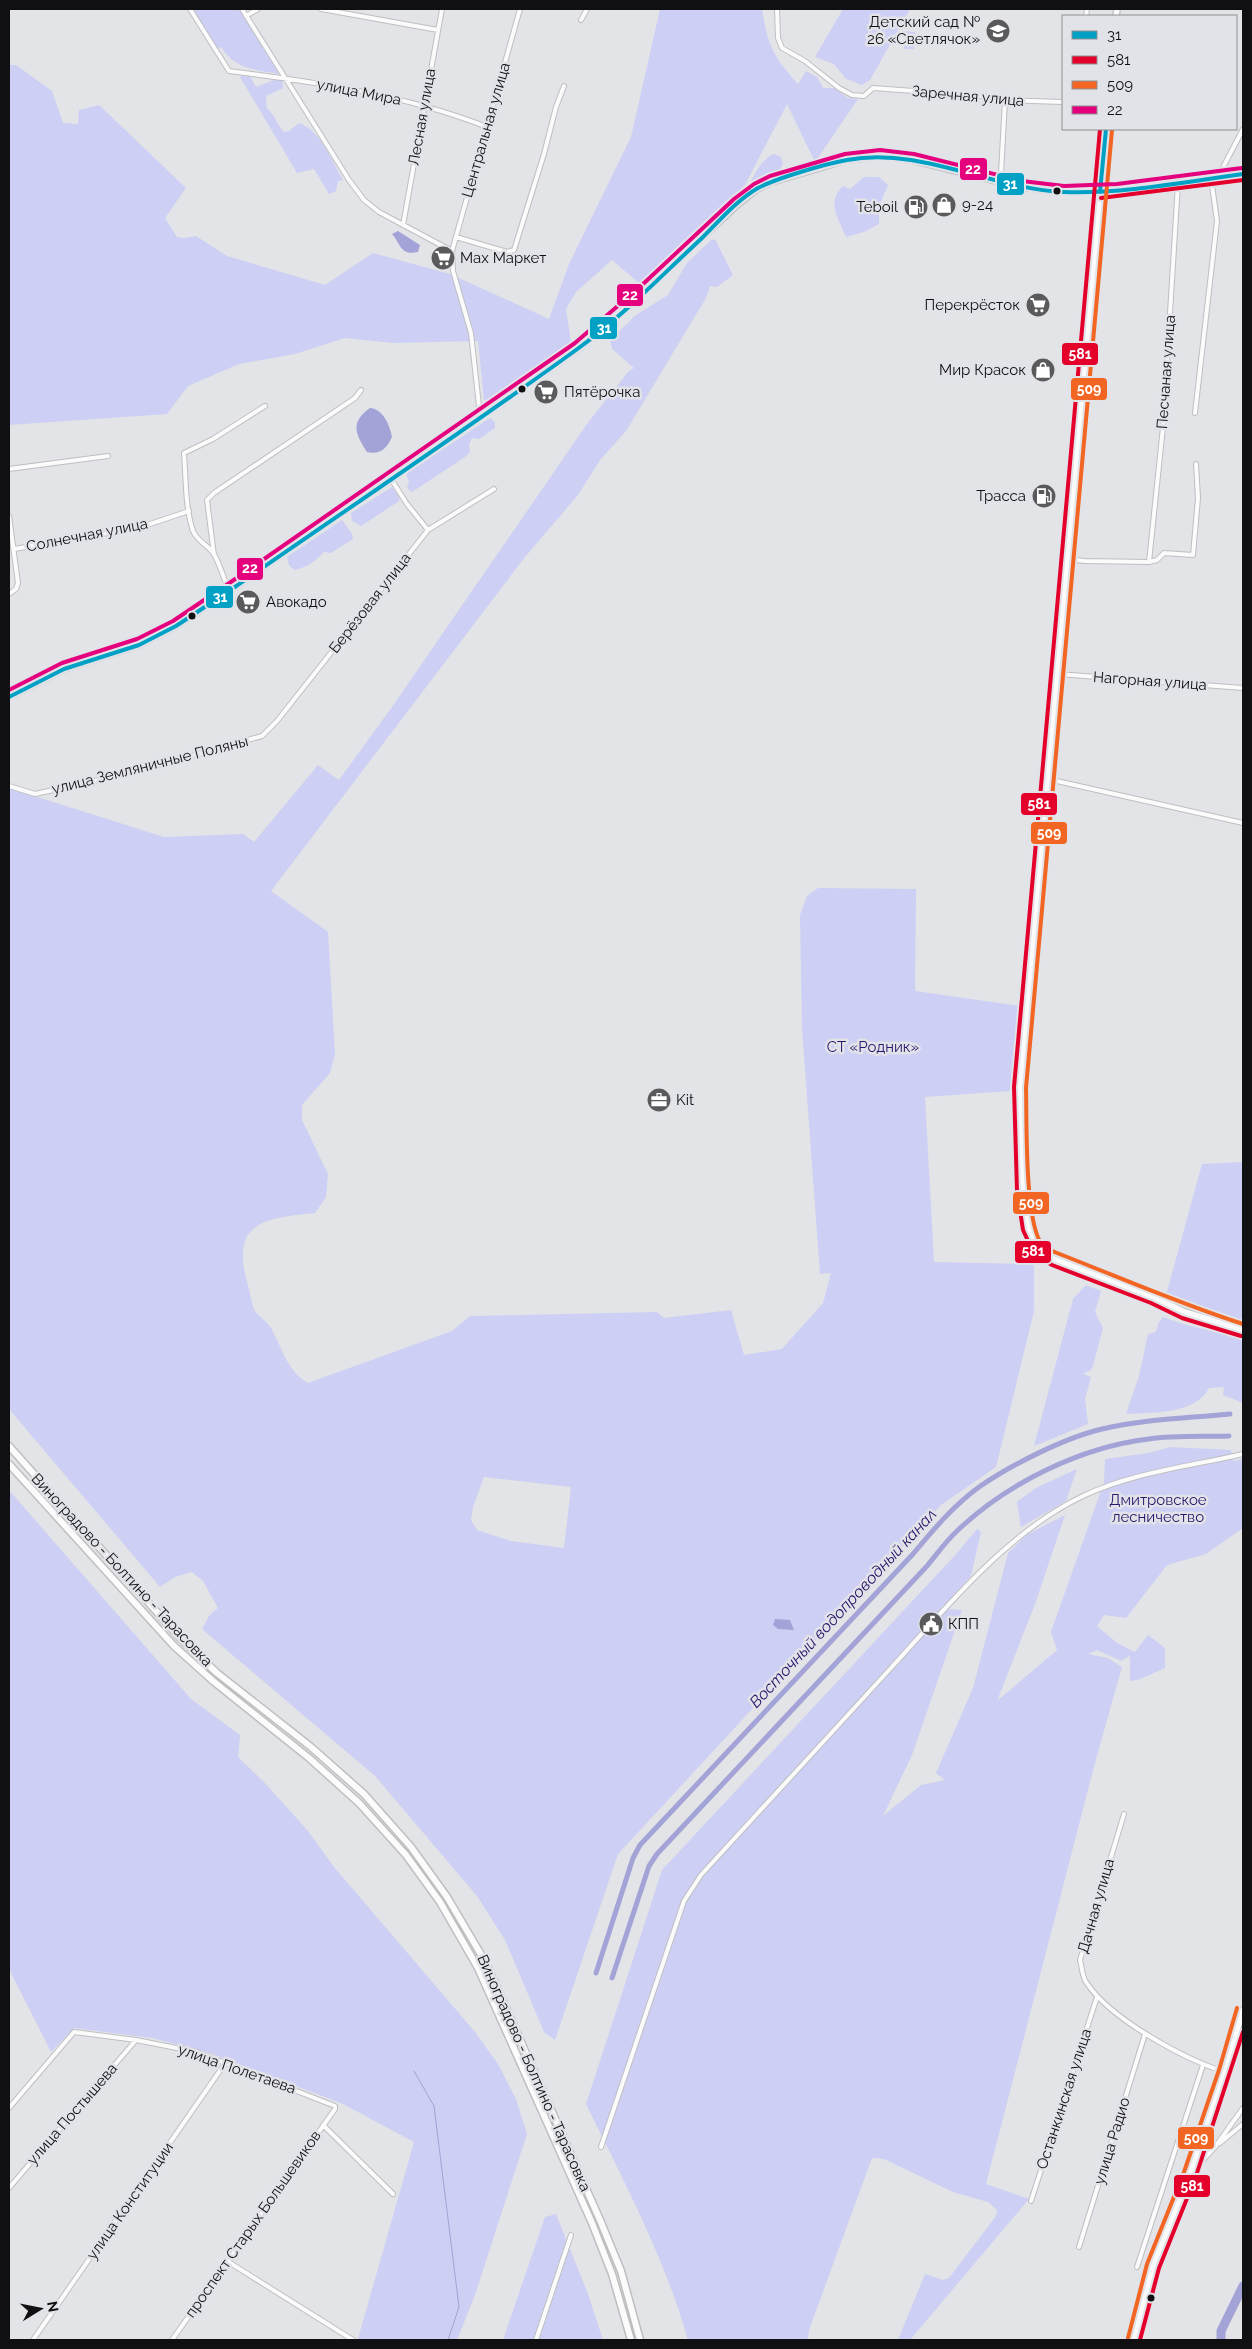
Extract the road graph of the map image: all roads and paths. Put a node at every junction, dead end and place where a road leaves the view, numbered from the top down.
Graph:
1 (190, 9) edge
2 (242, 9) edge
3 (258, 9) edge
4 (321, 9) edge
5 (442, 9) edge
6 (520, 9) edge
7 (586, 9) edge
8 (777, 9) edge
9 (246, 16) junction
10 (581, 20) dead end
11 (438, 30) junction
12 (286, 78) junction
13 (564, 86) dead end
14 (1005, 100) junction
15 (1062, 102) edge
16 (425, 105) junction
17 (487, 127) junction
18 (1243, 129) edge
19 (1106, 130) edge
20 (1001, 173) junction
21 (1243, 174) edge
22 (1218, 177) junction
23 (1210, 178) junction
24 (994, 181) junction
25 (1005, 183) junction
26 (1178, 183) junction
27 (1100, 192) junction
28 (402, 225) junction
29 (456, 237) junction
30 (452, 251) junction
31 (361, 390) dead end
32 (264, 406) dead end
33 (1195, 412) dead end
34 (483, 416) junction
35 (108, 456) dead end
36 (1196, 464) dead end
37 (9, 469) edge
38 (391, 479) junction
39 (494, 489) dead end
40 (189, 511) junction
41 (9, 516) edge
42 (428, 530) junction
43 (14, 550) junction
44 (214, 555) junction
45 (1069, 559) junction
46 (1149, 562) junction
47 (229, 591) junction
48 (9, 594) edge
49 (1058, 674) junction
50 (1243, 688) edge
51 (9, 697) edge
52 (262, 736) joint
53 (1048, 779) junction
54 (9, 786) edge
55 (1243, 823) edge
56 (1243, 1330) edge
57 (9, 1446) edge
58 (1243, 1454) edge
59 (9, 1464) edge
60 (1124, 1814) dead end
61 (1097, 1996) junction
62 (1243, 2010) edge
63 (1145, 2034) junction
64 (136, 2040) junction
65 (226, 2062) junction
66 (1203, 2065) junction
67 (1225, 2072) junction
68 (9, 2108) edge
69 (1243, 2108) edge
70 (335, 2109) joint
71 (1243, 2124) edge
72 (322, 2125) junction
73 (601, 2147) dead end
74 (1215, 2147) junction
75 (1190, 2174) junction
76 (9, 2188) edge
77 (393, 2194) dead end
78 (1031, 2201) dead end
79 (571, 2235) dead end
80 (1079, 2247) dead end
81 (227, 2260) junction
82 (1137, 2266) dead end
83 (33, 2340) edge
84 (172, 2340) edge
85 (353, 2340) edge
86 (536, 2340) edge
87 (631, 2340) edge
88 (640, 2340) edge
89 (1134, 2340) edge

1 - 12 street, улица Мира
2 - 9 street
3 - 9 street
4 - 11 street
5 - 11 street, Лесная улица
6 - 17 street, Центральная улица
7 - 10 street
8 - 14 street, Заречная улица
9 - 12 street
11 - 16 street, Лесная улица
12 - 16 street, улица Мира
12 - 28 street
13 - 29 street
14 - 15 street, Заречная улица
14 - 20 street
16 - 17 street, улица Мира
16 - 28 street, Лесная улица
17 - 29 street, Центральная улица
18 - 22 street
19 - 27 main road
20 - 24 street
20 - 25 street
21 - 22 street
22 - 23 street
23 - 26 street
23 - 33 street
24 - 25 main road
24 - 34 main road
25 - 27 main road
26 - 27 street
26 - 46 street, Песчаная улица
27 - 45 main road
28 - 30 street
29 - 30 street, Центральная улица
30 - 34 street
31 - 44 street
32 - 40 street
34 - 38 main road
35 - 37 street
36 - 46 street
38 - 42 street
38 - 47 main road
39 - 42 street, Берёзовая улица
40 - 43 street, Солнечная улица
40 - 44 street
41 - 43 street
42 - 52 street, Берёзовая улица
43 - 48 street
44 - 47 street
45 - 46 street
45 - 49 main road
47 - 51 main road
49 - 50 street, Нагорная улица
49 - 53 main road
52 - 54 street, улица Земляничные Поляны
53 - 55 street
53 - 56 main road
57 - 88 main road, Виноградово - Болтино - Тарасовка
58 - 73 street
59 - 87 main road, Виноградово - Болтино - Тарасовка
60 - 61 street, Дачная улица
61 - 63 street, Дачная улица
61 - 78 street, Останкинская улица
62 - 67 main road
63 - 66 street, Дачная улица
63 - 80 street, улица Радио
64 - 65 street, улица Полетаева
64 - 68 street, улица Полетаева
64 - 76 street, улица Постышева
65 - 70 street, улица Полетаева
65 - 83 street, улица Конституции
66 - 67 street, Дачная улица
66 - 82 street
67 - 75 main road
69 - 74 street
70 - 72 street, проспект Старых Большевиков
71 - 74 street
72 - 77 street
72 - 81 street, проспект Старых Большевиков
74 - 75 street
75 - 89 main road
79 - 86 street
81 - 84 street, проспект Старых Большевиков
81 - 85 street

